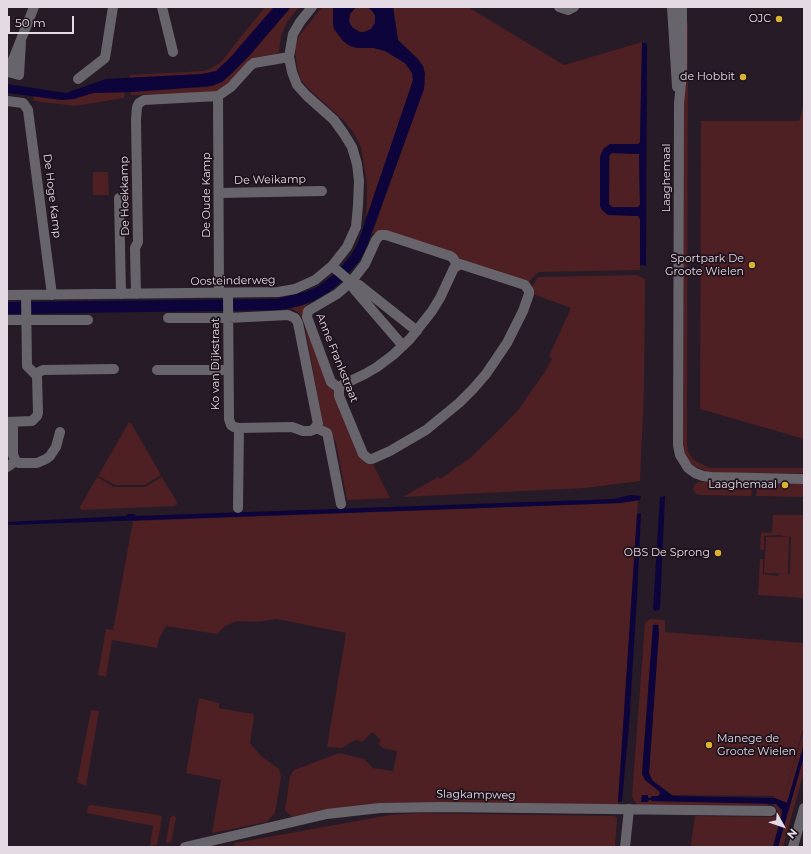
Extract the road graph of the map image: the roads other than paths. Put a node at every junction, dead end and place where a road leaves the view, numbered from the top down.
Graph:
1 (34, 7) edge
2 (113, 7) edge
3 (162, 7) edge
4 (312, 7) edge
5 (559, 7) edge
6 (574, 7) edge
7 (672, 7) edge
8 (682, 7) edge
9 (21, 43) dead end
10 (173, 52) dead end
11 (289, 57) junction
12 (78, 79) dead end
13 (218, 96) junction
14 (7, 101) edge
15 (679, 103) junction
16 (322, 191) dead end
17 (219, 193) junction
18 (119, 198) dead end
19 (457, 265) junction
20 (332, 266) junction
21 (349, 280) junction
22 (121, 294) junction
23 (136, 294) junction
24 (7, 295) edge
25 (52, 295) junction
26 (225, 295) junction
27 (27, 298) junction
28 (228, 315) junction
29 (27, 317) junction
30 (168, 318) dead end
31 (7, 320) edge
32 (88, 320) dead end
33 (417, 331) junction
34 (403, 346) junction
35 (114, 369) dead end
36 (157, 370) dead end
37 (228, 370) junction
38 (35, 374) junction
39 (339, 388) junction
40 (10, 422) edge
41 (239, 428) junction
42 (316, 428) junction
43 (60, 432) dead end
44 (16, 461) junction
45 (7, 467) edge
46 (804, 479) edge
47 (342, 504) dead end
48 (238, 508) dead end
49 (804, 808) edge
50 (629, 809) junction
51 (771, 811) dead end
52 (185, 847) edge
53 (625, 847) edge
54 (793, 847) edge

1 - 9 street
2 - 12 street
3 - 10 street
4 - 11 street, Oosteinderweg
5 - 6 street
7 - 15 street, Laaghemaal
8 - 15 street, Laaghemaal
11 - 13 street
11 - 20 street, Oosteinderweg
13 - 17 street, De Oude Kamp
13 - 23 street, De Hoekkamp
14 - 25 street, De Hoge Kamp
15 - 46 street, Laaghemaal
16 - 17 street, De Weikamp
17 - 26 street, De Oude Kamp
18 - 22 street, De Hoekkamp
19 - 21 street
19 - 33 street
19 - 39 street, Anne Frankstraat
20 - 21 street
20 - 26 street, Oosteinderweg
21 - 33 street
21 - 34 street
21 - 39 street, Anne Frankstraat
22 - 23 street, Oosteinderweg
22 - 25 street, Oosteinderweg
23 - 26 street, Oosteinderweg
24 - 27 street, Oosteinderweg
25 - 27 street, Oosteinderweg
26 - 28 street, Ko van Dijkstraat
27 - 29 street
28 - 30 street
28 - 37 street, Ko van Dijkstraat
28 - 42 street
29 - 31 street
29 - 32 street
29 - 38 street
33 - 34 street
34 - 39 street
35 - 38 street
36 - 37 street
37 - 41 street, Ko van Dijkstraat
38 - 40 street
40 - 44 street
41 - 42 street
41 - 48 street
42 - 47 street
43 - 44 street
44 - 45 street
49 - 54 street
50 - 51 street, Slagkampweg
50 - 52 street, Slagkampweg
50 - 53 street

